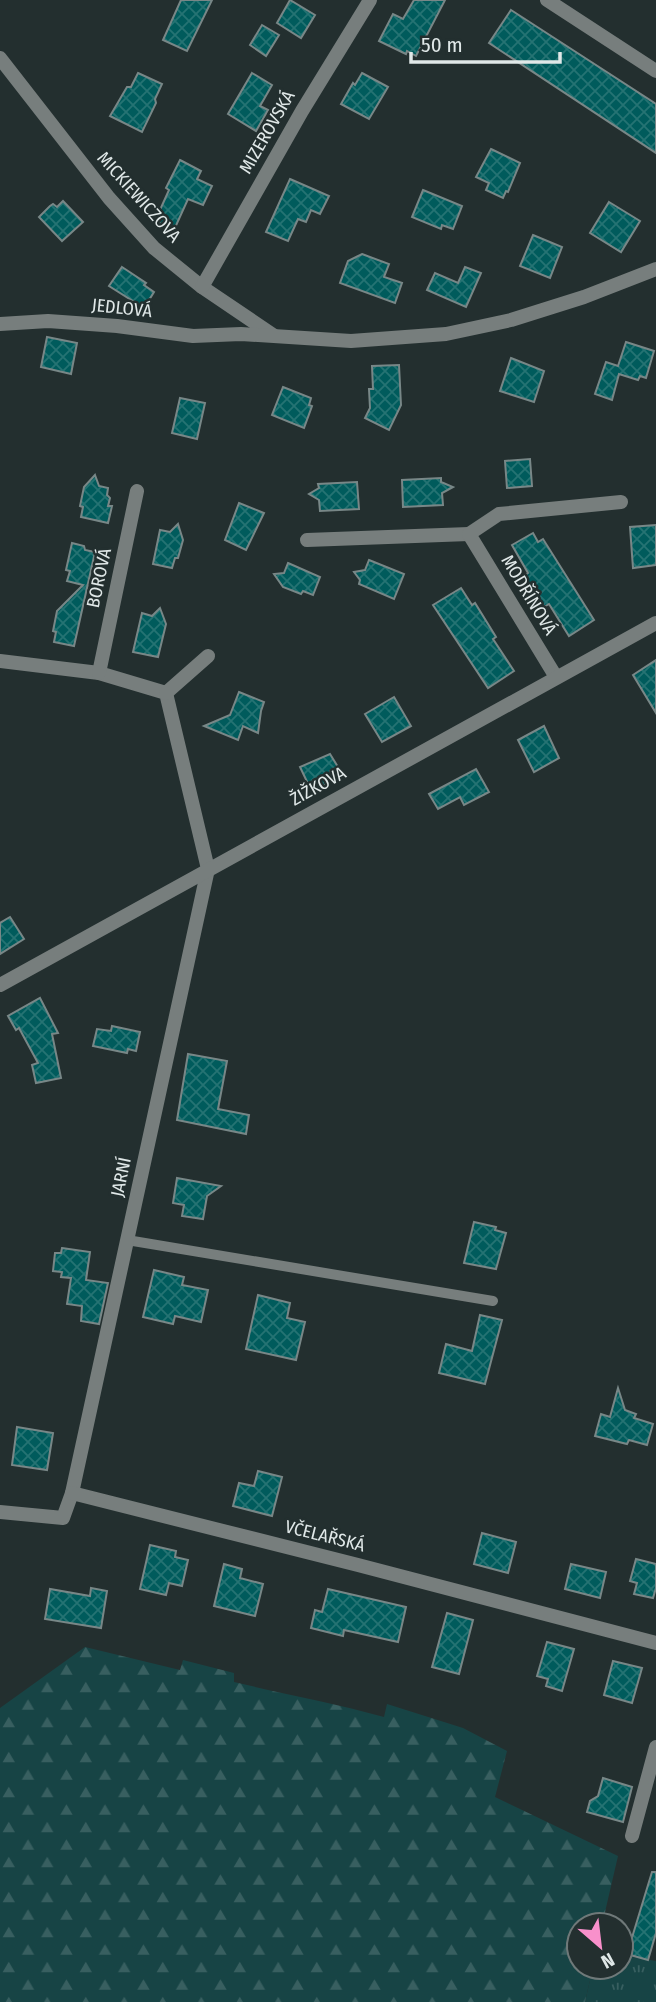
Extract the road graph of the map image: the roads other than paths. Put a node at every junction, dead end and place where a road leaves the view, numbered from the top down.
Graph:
1 (370, 0) edge
2 (547, 0) edge
3 (0, 58) edge
4 (656, 71) edge
5 (656, 269) edge
6 (202, 287) junction
7 (0, 324) edge
8 (274, 336) junction
9 (137, 491) dead end
10 (621, 502) dead end
11 (469, 534) junction
12 (307, 540) dead end
13 (656, 623) edge
14 (208, 656) dead end
15 (0, 662) edge
16 (99, 673) junction
17 (556, 677) junction
18 (166, 692) junction
19 (208, 869) junction
20 (0, 985) edge
21 (127, 1240) junction
22 (493, 1301) dead end
23 (72, 1493) junction
24 (0, 1512) edge
25 (656, 1643) edge
26 (656, 1747) edge
27 (632, 1836) dead end

1 - 6 street, MIZEROVSKÁ
2 - 4 street
3 - 6 street, MICKIEWICZOVA
5 - 8 street
6 - 8 street, MICKIEWICZOVA
7 - 8 street, JEDLOVÁ
9 - 16 street, BOROVÁ
10 - 11 street
11 - 12 street
11 - 17 street, MODŘÍNOVÁ
13 - 17 street, ŽIŽKOVA
14 - 18 street
15 - 16 street
16 - 18 street
17 - 19 street, ŽIŽKOVA
18 - 19 street
19 - 20 street, ŽIŽKOVA
19 - 21 street, JARNÍ
21 - 22 lane
21 - 23 street, JARNÍ
23 - 24 street
23 - 25 street, VČELAŘSKÁ
26 - 27 street

